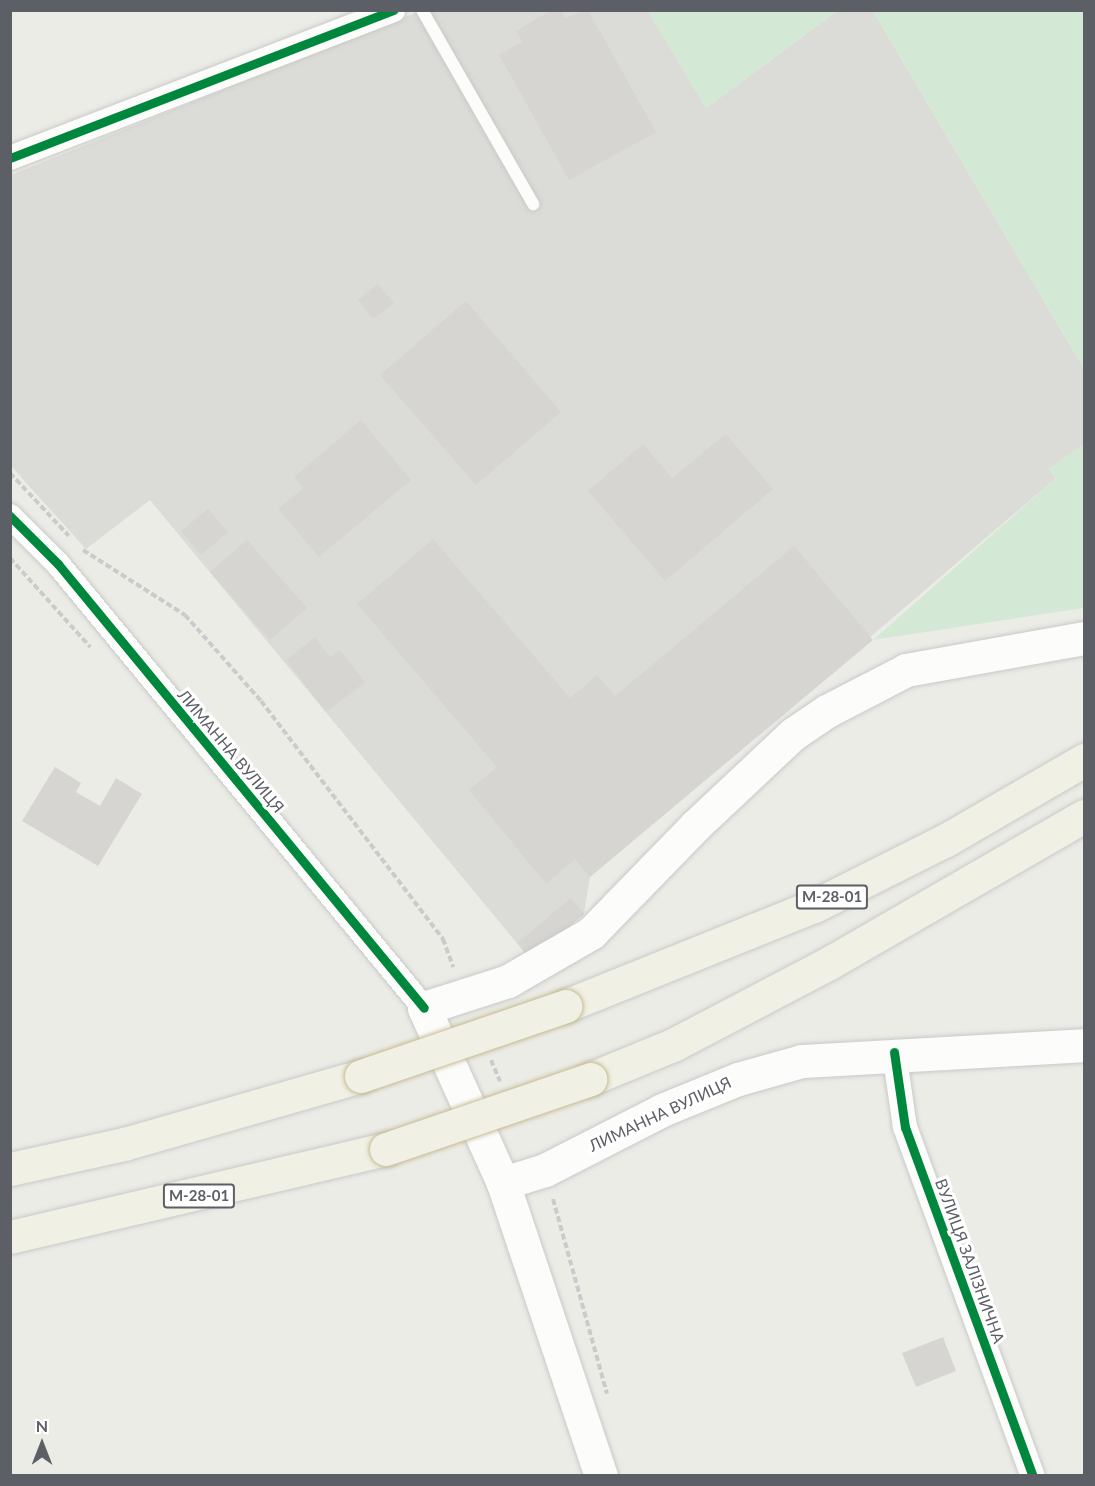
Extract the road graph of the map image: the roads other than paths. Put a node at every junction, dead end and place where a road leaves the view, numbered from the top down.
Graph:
1 (393, 10) edge
2 (422, 10) edge
3 (10, 158) edge
4 (533, 204) dead end
5 (10, 516) edge
6 (1084, 638) edge
7 (1084, 760) edge
8 (1084, 816) edge
9 (1084, 838) edge
10 (831, 962) junction
11 (424, 1008) junction
12 (1084, 1045) edge
13 (894, 1052) junction
14 (10, 1169) edge
15 (503, 1184) junction
16 (10, 1237) edge
17 (601, 1476) edge
18 (1033, 1476) edge

1 - 3 street
2 - 4 lane
5 - 11 street, ЛИМАННА ВУЛИЦЯ
6 - 11 main road
7 - 14 highway, М-28-01, bridge
8 - 10 highway, М-28-01
9 - 10 highway
10 - 16 highway, М-28-01, bridge
11 - 15 main road, ЛИМАННА ВУЛИЦЯ
12 - 13 main road, ЛИМАННА ВУЛИЦЯ
13 - 15 main road, ЛИМАННА ВУЛИЦЯ
13 - 18 street, ВУЛИЦЯ ЗАЛІЗНИЧНА
15 - 17 main road, ЛИМАННА ВУЛИЦЯ

